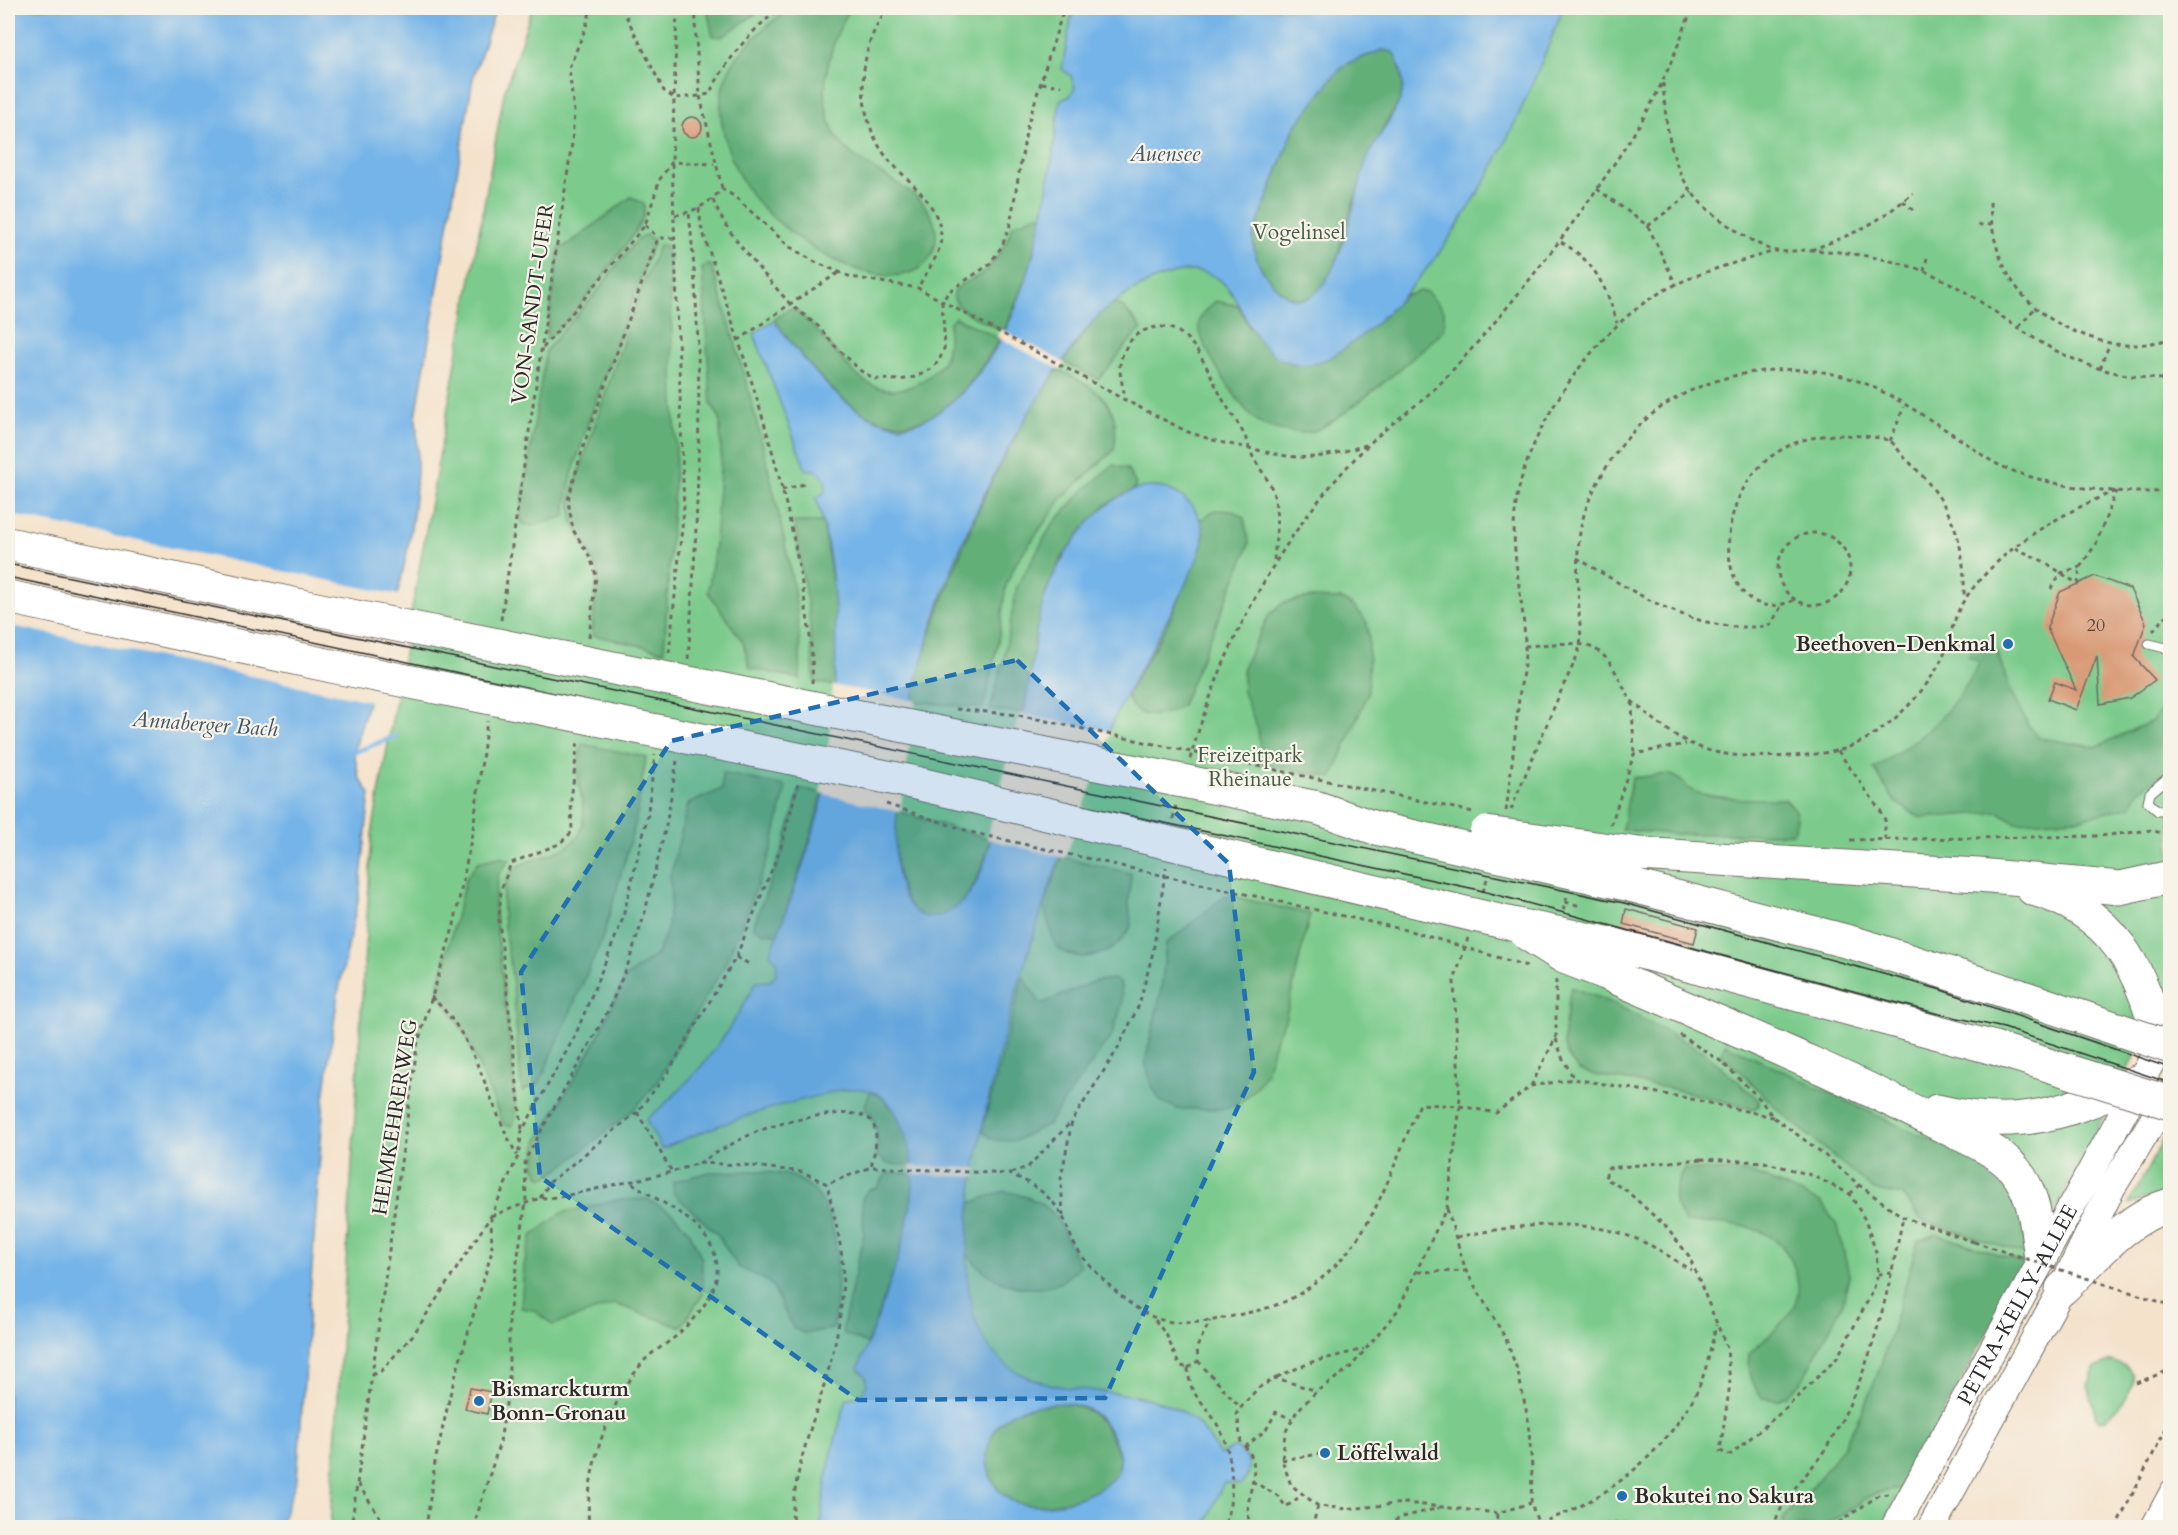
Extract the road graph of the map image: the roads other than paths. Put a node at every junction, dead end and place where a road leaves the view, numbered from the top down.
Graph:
1 (8, 544) edge
2 (8, 597) edge
3 (2150, 644) road end
4 (2170, 649) edge
5 (2170, 776) edge
6 (1318, 808) junction
7 (2170, 810) edge
8 (1978, 875) junction
9 (2170, 877) edge
10 (1607, 958) junction
11 (2165, 1064) edge
12 (1886, 1097) junction
13 (2170, 1103) edge
14 (2170, 1205) edge
15 (2041, 1258) junction
16 (2062, 1289) junction
17 (2169, 1495) edge
18 (1894, 1527) edge
19 (1930, 1527) edge
20 (2149, 1527) edge

1 - 6 highway, bridge
2 - 10 highway, bridge
3 - 4 lane
5 - 7 lane
6 - 8 highway, bridge
6 - 11 highway, bridge
8 - 9 highway
8 - 11 highway
10 - 12 highway
10 - 13 highway, bridge
11 - 12 highway
11 - 15 main road, PETRA-KELLY-ALLEE
11 - 16 main road, PETRA-KELLY-ALLEE
12 - 15 highway
14 - 16 highway
15 - 18 main road, PETRA-KELLY-ALLEE
16 - 19 main road, PETRA-KELLY-ALLEE
17 - 20 street

